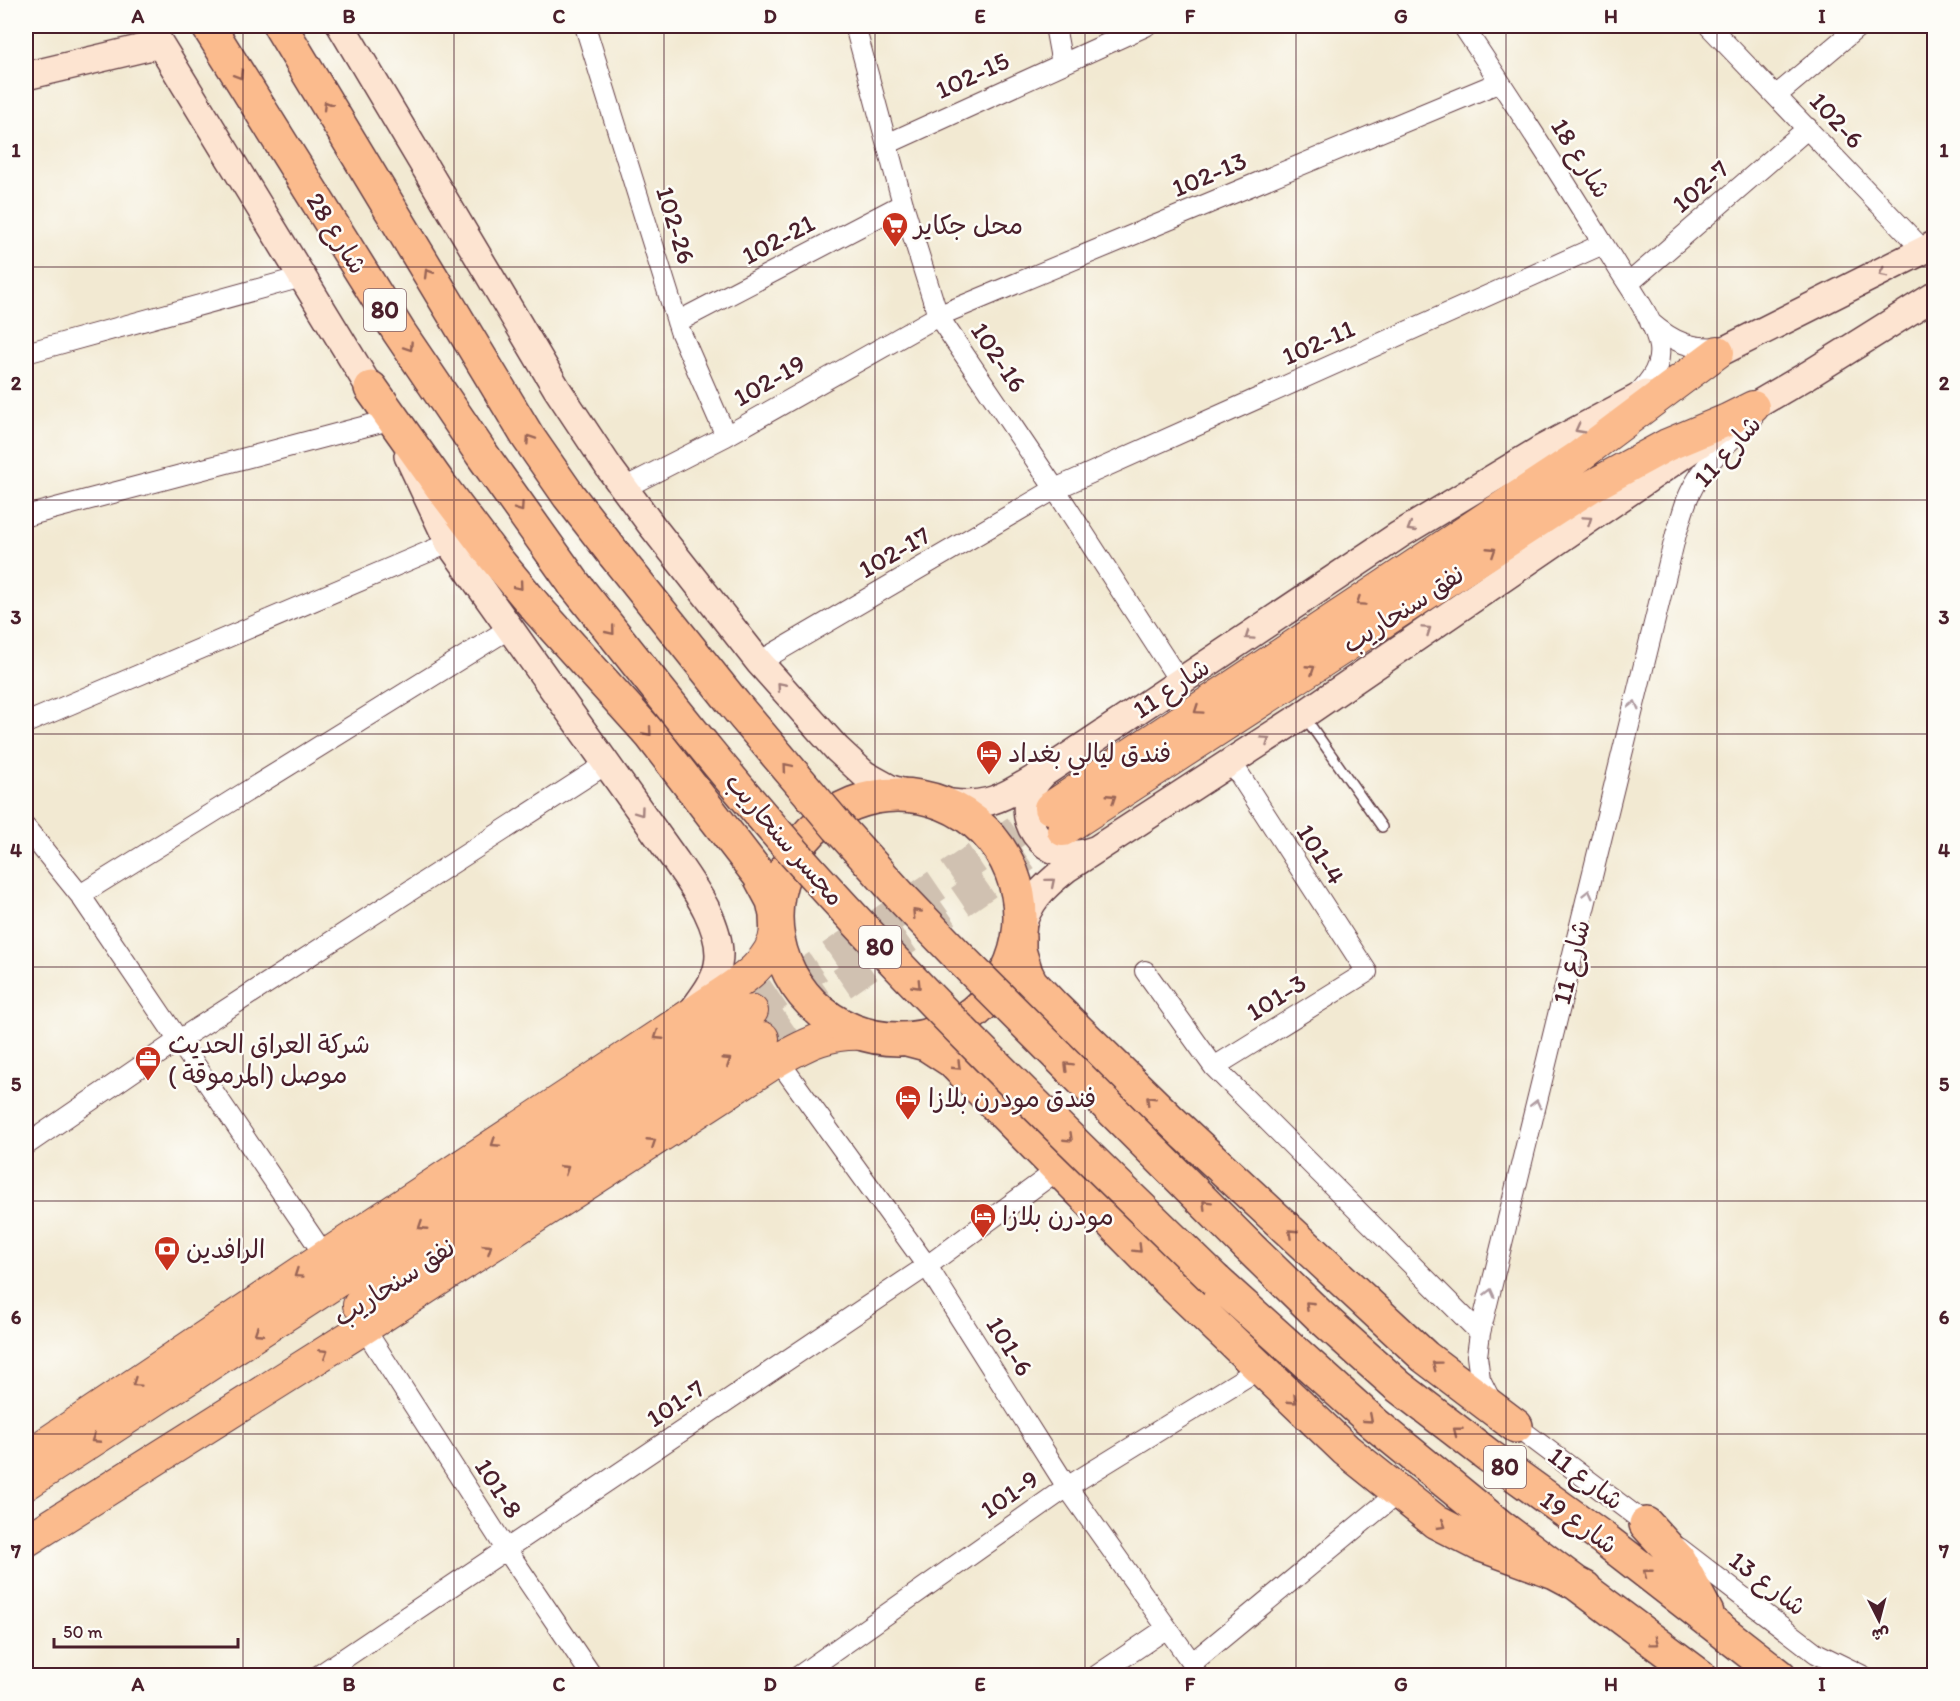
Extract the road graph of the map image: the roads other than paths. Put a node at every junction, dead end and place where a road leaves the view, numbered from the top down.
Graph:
1 (208, 26) edge
2 (280, 26) edge
3 (341, 26) edge
4 (585, 26) edge
5 (855, 26) edge
6 (1055, 26) edge
7 (1146, 26) edge
8 (1463, 26) edge
9 (1709, 26) edge
10 (1859, 26) edge
11 (155, 35) edge
12 (1062, 64) junction
13 (26, 76) edge
14 (1500, 82) junction
15 (1777, 95) junction
16 (1808, 129) junction
17 (887, 144) junction
18 (903, 204) junction
19 (1604, 244) junction
20 (1930, 248) edge
21 (302, 277) junction
22 (1628, 284) junction
23 (1935, 296) edge
24 (938, 315) junction
25 (677, 322) junction
26 (1650, 322) junction
27 (1728, 348) junction
28 (26, 353) edge
29 (1808, 375) junction
30 (371, 388) junction
31 (1628, 403) junction
32 (1753, 407) junction
33 (389, 420) junction
34 (726, 436) junction
35 (624, 488) junction
36 (1055, 489) junction
37 (26, 516) edge
38 (449, 543) junction
39 (574, 585) joint
40 (510, 628) junction
41 (759, 662) junction
42 (1180, 682) junction
43 (1303, 715) junction
44 (26, 723) edge
45 (1232, 763) junction
46 (606, 764) junction
47 (1044, 773) junction
48 (928, 799) junction
49 (1382, 827) dead end
50 (26, 828) edge
51 (1102, 846) junction
52 (80, 895) junction
53 (776, 922) junction
54 (1019, 933) junction
55 (1145, 971) dead end
56 (1367, 972) joint
57 (695, 1012) junction
58 (865, 1034) junction
59 (764, 1036) junction
60 (907, 1039) junction
61 (179, 1041) junction
62 (1214, 1067) junction
63 (741, 1084) junction
64 (26, 1145) edge
65 (1059, 1169) junction
66 (1247, 1245) joint
67 (325, 1256) junction
68 (927, 1266) junction
69 (1216, 1281) joint
70 (364, 1328) junction
71 (1480, 1333) junction
72 (1259, 1369) junction
73 (1516, 1426) junction
74 (26, 1458) edge
75 (26, 1484) edge
76 (1067, 1487) junction
77 (1399, 1492) junction
78 (1646, 1524) junction
79 (26, 1526) edge
80 (26, 1541) edge
81 (506, 1549) junction
82 (1585, 1588) junction
83 (1167, 1628) junction
84 (1730, 1639) junction
85 (1194, 1669) edge
86 (1778, 1674) edge
87 (318, 1676) edge
88 (592, 1676) edge
89 (798, 1676) edge
90 (1096, 1676) edge
91 (1700, 1676) edge
92 (1863, 1676) edge

1 -> 39 highway, شارع 28 / 80
66 -> 2 highway, مجسر سنحاريب / 80, bridge
3 - 35 main road, شارع 11
4 - 25 street, 102-26
5 - 17 street, 102-16
6 - 12 street
7 - 12 street, 102-15
8 - 14 street, شارع 18
9 - 15 street, 102-6
10 - 15 street
11 - 13 main road
11 - 21 main road
12 - 17 street, 102-15
14 - 19 street, شارع 18
14 - 24 street, 102-13
15 - 16 street, 102-6
16 - 20 street, 102-6
16 - 22 street, 102-7
17 - 18 street, 102-16
18 - 24 street, 102-16
18 - 25 street, 102-21
19 - 22 street, شارع 18
19 - 36 street, 102-11
20 -> 27 main road, شارع 11
21 - 28 street
21 - 30 main road
22 - 26 street, شارع 18
23 - 29 main road, شارع 11
24 - 34 street, 102-19
24 - 36 street, 102-16
25 - 34 street, 102-26
26 - 27 street
26 - 31 street
27 - 31 main road, شارع 11
27 -> 32 main road, نفق سنحاريب
29 - 32 main road, شارع 11
71 -> 29 street, شارع 11
30 - 33 main road
30 -> 53 highway
31 -> 42 main road, شارع 11
43 -> 32 main road, شارع 11
33 - 37 street
33 - 38 main road
34 - 35 street, 102-19
35 - 41 main road, شارع 11
36 - 41 street, 102-17
36 - 42 street, 102-16
38 - 40 main road
38 - 44 street
39 -> 69 highway, مجسر سنحاريب / 80, bridge
40 - 46 main road
40 - 52 street
48 -> 41 main road, شارع 11
42 - 47 main road, شارع 11
45 -> 43 main road, شارع 11
43 - 49 lane
45 - 51 main road, شارع 11
45 - 56 street, 101-4
46 -> 57 main road
46 - 61 street
47 - 48 main road, شارع 11
47 - 51 main road
48 - 53 highway
48 - 54 highway
50 - 52 street
54 -> 51 main road, شارع 11
52 - 61 street
53 - 57 main road
53 - 58 highway
54 - 60 highway
73 -> 54 highway
55 - 62 street
56 - 62 street, 101-3
57 - 63 main road
57 -> 67 main road
58 - 59 main road
58 - 60 highway
59 - 63 main road
59 - 68 street, 101-6
59 -> 75 main road, نفق سنحاريب
79 -> 59 main road, نفق سنحاريب
60 -> 65 highway
61 - 64 street
61 - 67 street
62 - 71 street
70 -> 63 main road
65 - 68 street, 101-7
65 -> 72 highway
84 -> 66 highway, شارع 19 / 80
67 -> 74 main road
68 - 76 street, 101-6
68 - 81 street, 101-7
69 -> 82 highway, شارع 19 / 80
80 -> 70 main road
70 - 81 street, 101-8
71 - 73 street, شارع 11
72 - 76 street, 101-9
72 -> 77 highway
73 - 78 street, شارع 11
76 - 83 street, 101-6
76 - 89 street, 101-9
77 -> 82 highway
77 - 85 street
78 - 84 highway
78 - 92 street, شارع 13
81 - 87 street, 101-7
81 - 88 street, 101-8
82 -> 91 highway, شارع 19 / 80
83 - 85 street, 101-6
83 - 90 street
84 - 86 highway, شارع 19 / 80

